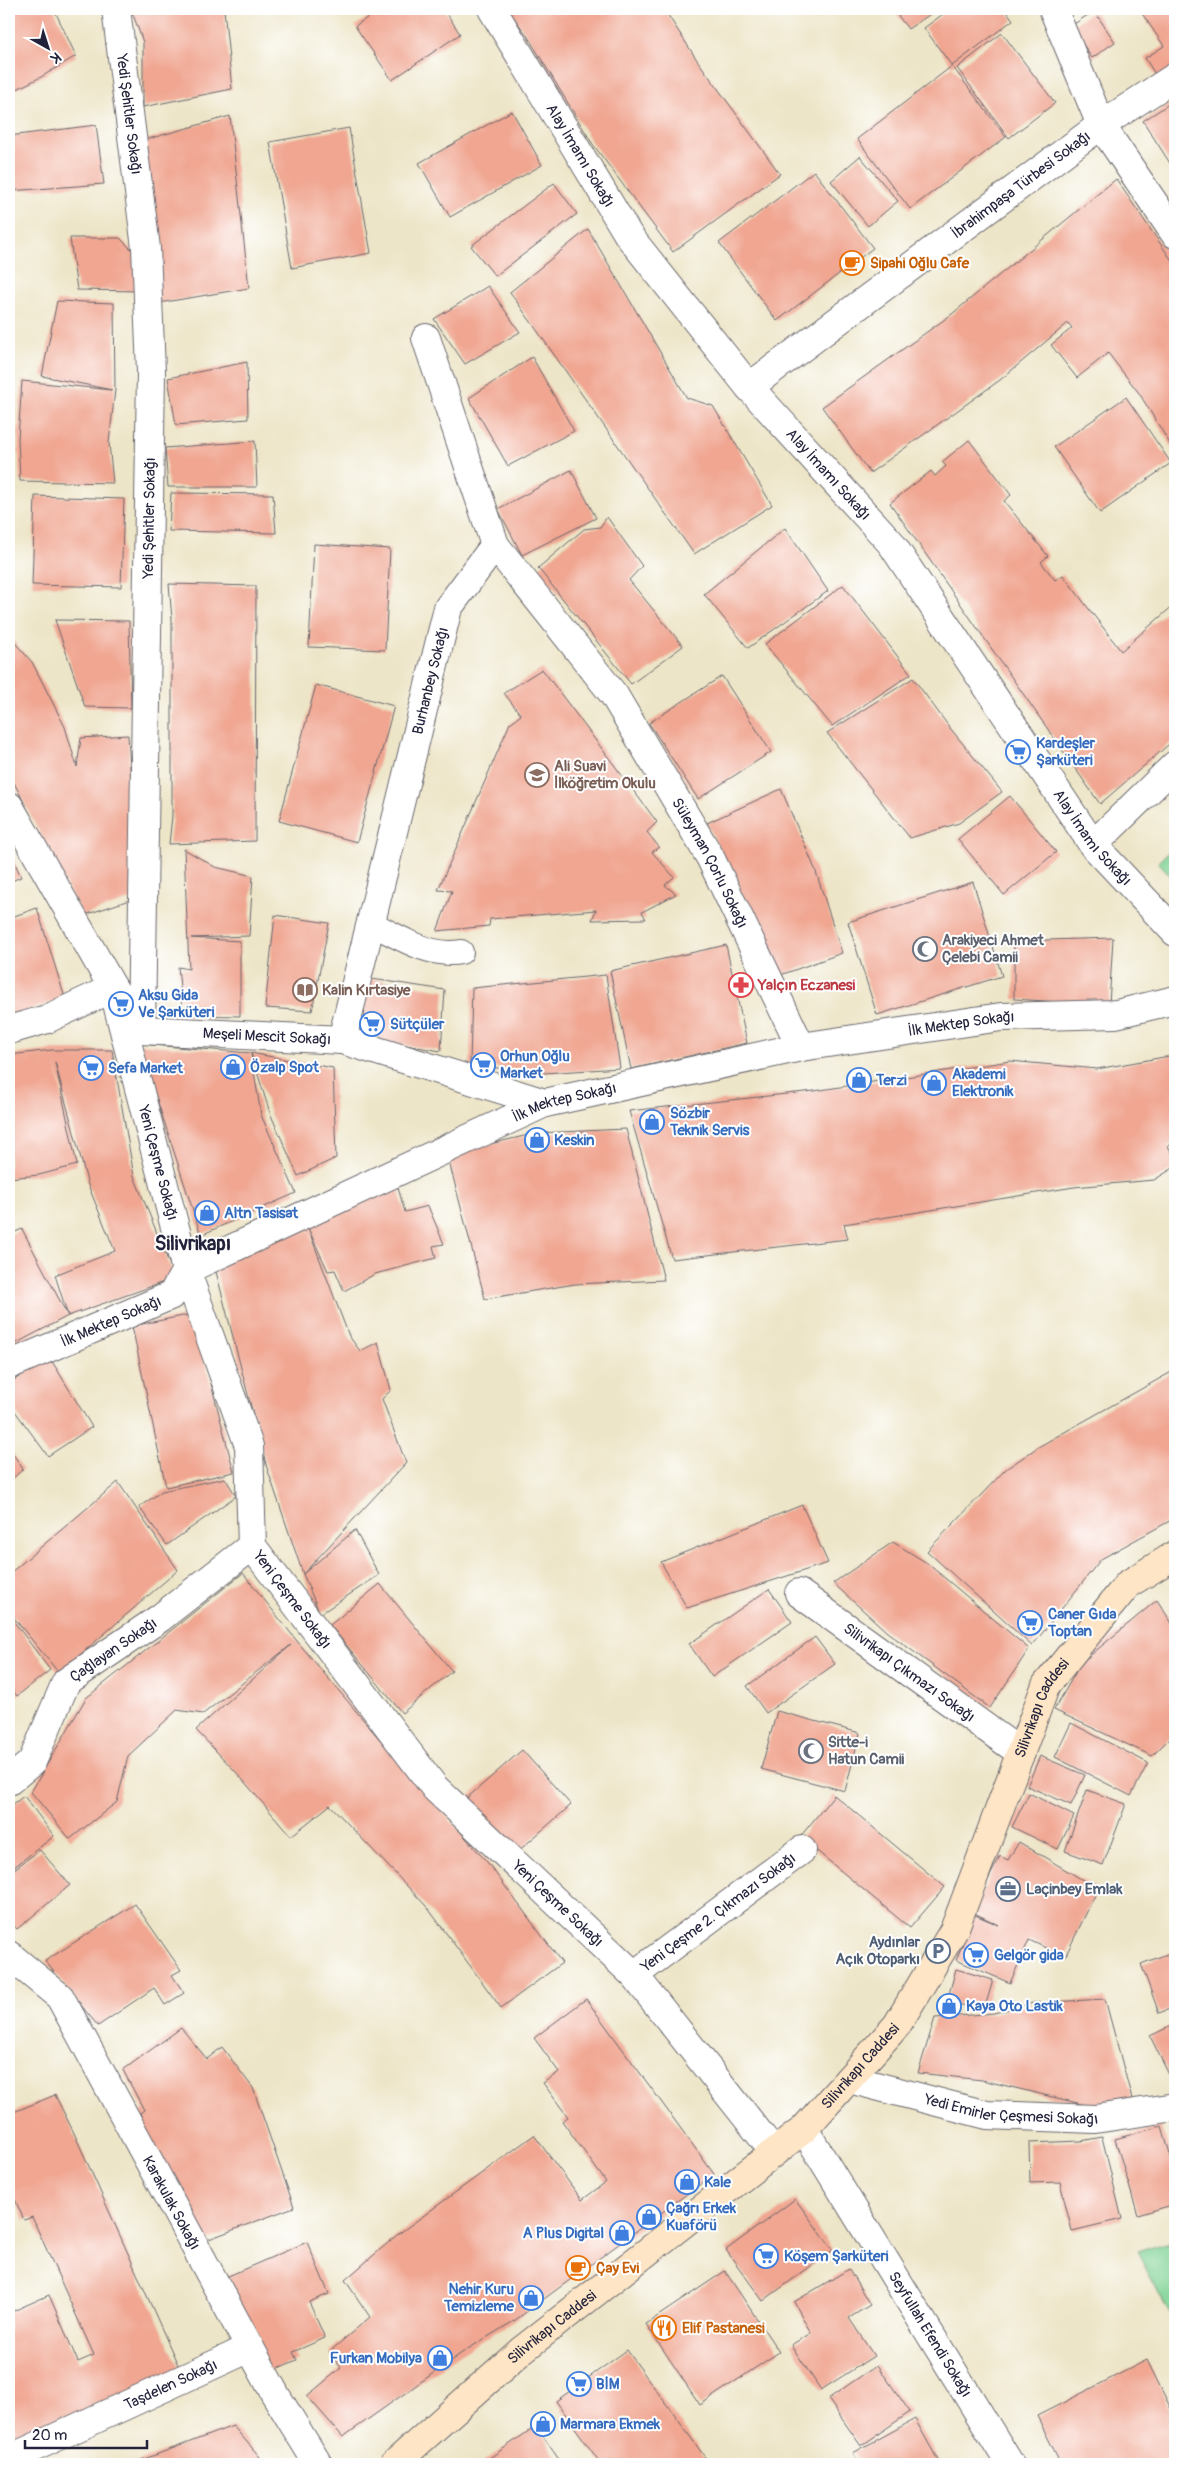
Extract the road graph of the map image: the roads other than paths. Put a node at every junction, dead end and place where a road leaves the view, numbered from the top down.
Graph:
1 (116, 9) edge
2 (492, 9) edge
3 (1053, 9) edge
4 (1175, 77) edge
5 (1101, 125) junction
6 (1175, 234) edge
7 (426, 338) dead end
8 (749, 387) junction
9 (495, 545) junction
10 (1175, 765) edge
11 (9, 806) edge
12 (1093, 844) junction
13 (370, 923) junction
14 (1175, 932) edge
15 (461, 952) dead end
16 (113, 988) junction
17 (1175, 1000) edge
18 (9, 1030) edge
19 (141, 1030) junction
20 (342, 1040) junction
21 (801, 1047) junction
22 (545, 1103) junction
23 (186, 1270) junction
24 (9, 1365) edge
25 (252, 1546) junction
26 (1175, 1555) edge
27 (799, 1593) dead end
28 (1021, 1753) junction
29 (9, 1780) edge
30 (802, 1850) dead end
31 (9, 1955) edge
32 (634, 1975) junction
33 (850, 2079) junction
34 (1175, 2107) edge
35 (804, 2129) junction
36 (774, 2152) junction
37 (250, 2348) junction
38 (9, 2459) edge
39 (318, 2464) edge
40 (394, 2464) edge
41 (1010, 2464) edge

1 - 19 street, Yedi Şehitler Sokağı
2 - 8 street, Alay İmamı Sokağı
3 - 5 street
4 - 5 street, İbrahimpaşa Türbesi Sokağı
5 - 6 street
5 - 8 street, İbrahimpaşa Türbesi Sokağı
7 - 9 street
8 - 12 street, Alay İmamı Sokağı
9 - 13 street, Burhanbey Sokağı
9 - 21 street, Süleyman Çorlu Sokağı
10 - 12 street
11 - 16 street, Yeni Çeşme Sokağı
12 - 14 street, Alay İmamı Sokağı
13 - 15 lane
13 - 20 street, Burhanbey Sokağı
16 - 18 street
16 - 19 street
16 - 23 street, Yeni Çeşme Sokağı
17 - 21 street, İlk Mektep Sokağı
19 - 20 street, Meşeli Mescit Sokağı
20 - 22 street, Meşeli Mescit Sokağı
21 - 22 street, İlk Mektep Sokağı
22 - 23 street, İlk Mektep Sokağı
23 - 24 street, İlk Mektep Sokağı
23 - 25 street, Yeni Çeşme Sokağı
25 - 29 street, Çağlayan Sokağı
25 - 32 street, Yeni Çeşme Sokağı
26 - 28 main road, Silivrikapı Caddesi
27 - 28 street, Silivrikapı Çıkmazı Sokağı
28 - 33 main road, Silivrikapı Caddesi
30 - 32 street, Yeni Çeşme 2. Çıkmazı Sokağı
31 - 37 street, Karakulak Sokağı
32 - 36 street, Yeni Çeşme Sokağı
33 - 34 street, Yedi Emirler Çeşmesi Sokağı
33 - 35 main road, Silivrikapı Caddesi
35 - 36 main road, Silivrikapı Caddesi
35 - 41 street, Seyfullah Efendi Sokağı
36 - 40 main road, Silivrikapı Caddesi
37 - 38 street, Taşdelen Sokağı
37 - 39 street, Karakulak Sokağı

